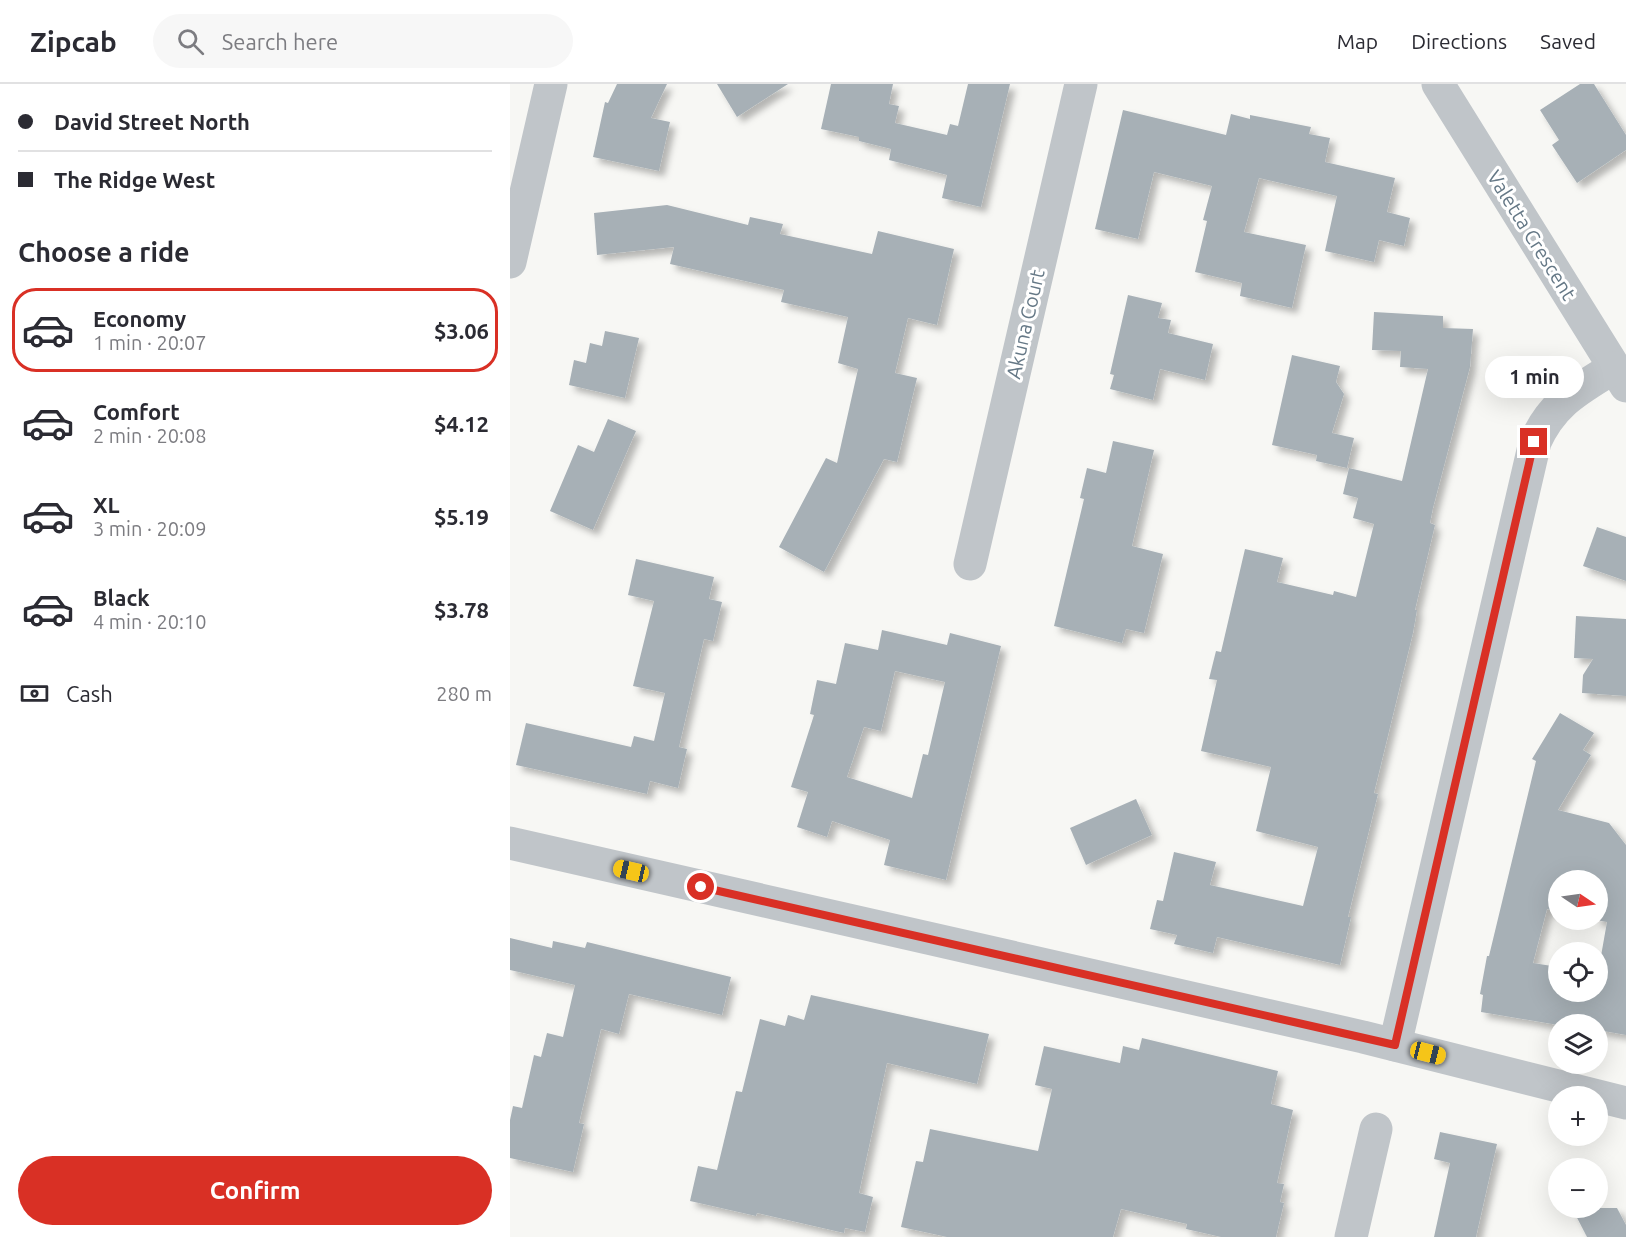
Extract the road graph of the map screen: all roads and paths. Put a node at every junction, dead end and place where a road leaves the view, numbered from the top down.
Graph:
1 (551, 84) edge
2 (1080, 84) edge
3 (1438, 84) edge
4 (510, 262) edge
5 (1620, 377) edge
6 (970, 564) dead end
7 (510, 843) edge
8 (1395, 1045) junction
9 (1626, 1102) edge
10 (1376, 1129) dead end
11 (1351, 1237) edge

1 - 4 street
2 - 6 street, Akuna Court
3 - 5 street, Valetta Crescent
5 - 8 street
7 - 8 street
8 - 9 street
10 - 11 street

